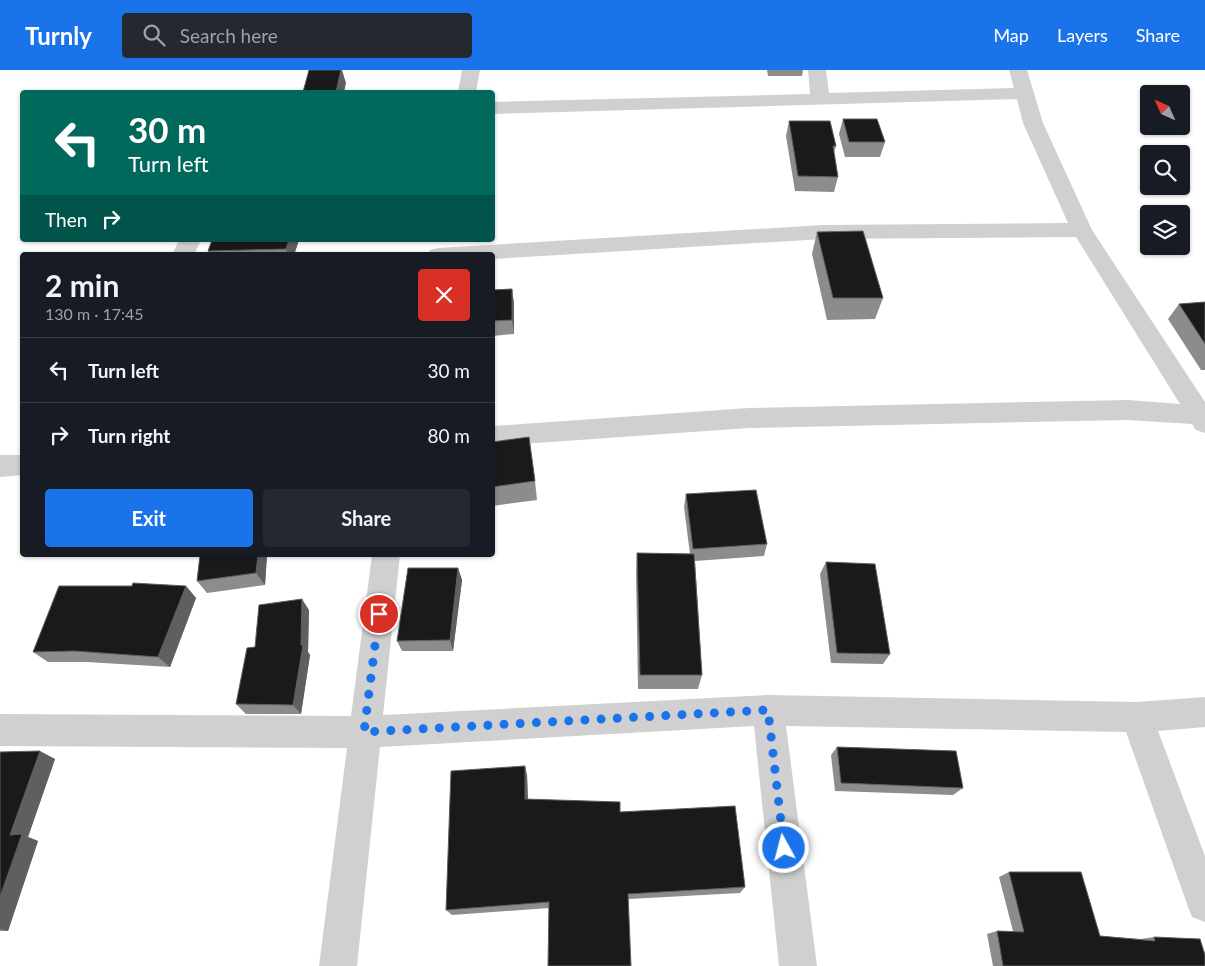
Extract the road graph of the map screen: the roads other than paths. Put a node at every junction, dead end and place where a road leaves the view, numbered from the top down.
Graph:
1 (471, 70) edge
2 (817, 70) edge
3 (1018, 70) edge
4 (467, 90) edge
5 (1026, 93) junction
6 (820, 98) junction
7 (495, 108) edge
8 (1082, 230) junction
9 (488, 252) edge
10 (1204, 417) edge
11 (495, 436) edge
12 (20, 465) edge
13 (0, 466) edge
14 (386, 557) edge
15 (768, 710) junction
16 (1205, 712) edge
17 (1137, 717) junction
18 (0, 730) edge
19 (364, 732) junction
20 (1205, 904) edge
21 (338, 966) edge
22 (798, 966) edge

1 - 4 street
2 - 6 street
3 - 5 street
5 - 6 street
5 - 8 street
6 - 7 street
8 - 9 street
8 - 10 street
10 - 11 street
12 - 13 street
14 - 19 street
15 - 17 street
15 - 19 street
15 - 22 street
16 - 17 street
17 - 20 street
18 - 19 street
19 - 21 street

